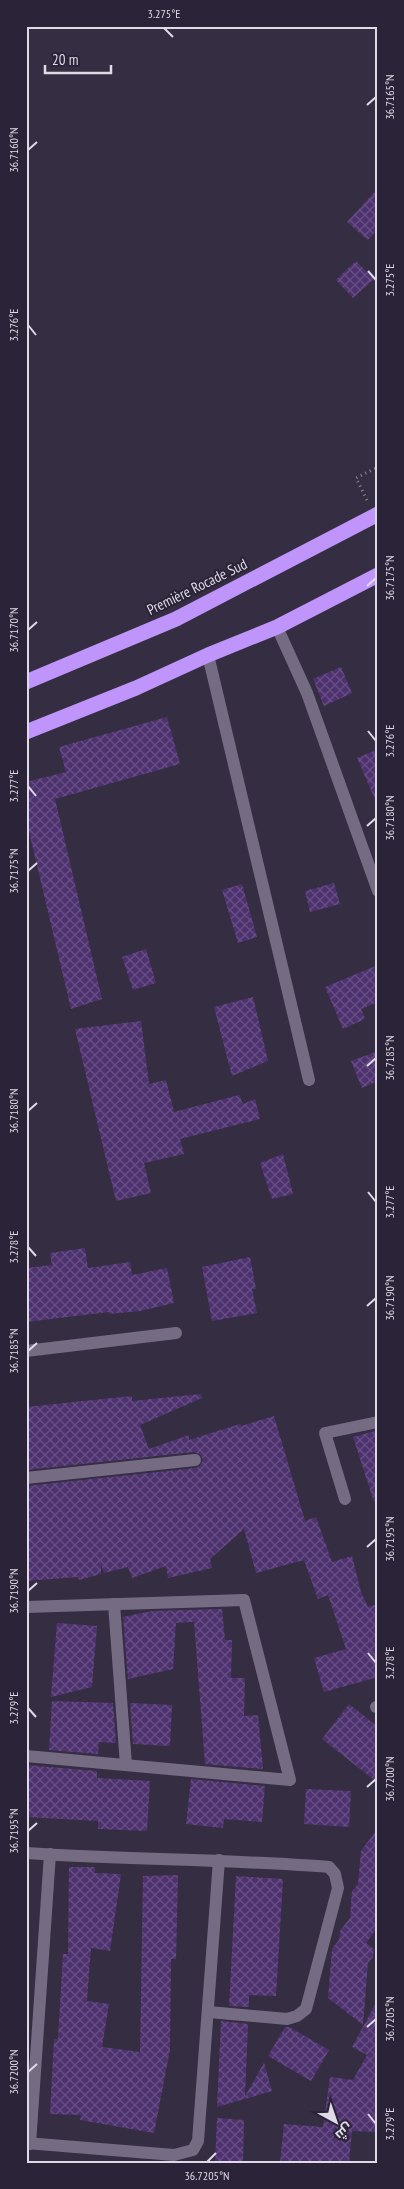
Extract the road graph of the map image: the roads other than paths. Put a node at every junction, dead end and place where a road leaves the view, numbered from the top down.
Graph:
1 (378, 514) edge
2 (378, 575) edge
3 (278, 627) junction
4 (208, 655) junction
5 (26, 682) edge
6 (26, 732) edge
7 (378, 891) edge
8 (309, 1080) dead end
9 (176, 1333) dead end
10 (26, 1351) edge
11 (378, 1422) edge
12 (195, 1460) dead end
13 (26, 1478) edge
14 (345, 1499) dead end
15 (114, 1604) junction
16 (26, 1607) edge
17 (26, 1756) edge
18 (126, 1765) junction
19 (26, 1853) edge
20 (50, 1854) junction
21 (219, 1860) junction
22 (209, 2012) junction
23 (28, 2143) edge

1 - 5 highway, Première Rocade Sud
2 - 3 highway
3 - 4 highway
3 - 7 street
4 - 6 highway
4 - 8 street
9 - 10 street
11 - 14 street
12 - 13 street
15 - 16 street
15 - 18 street
15 - 18 street
17 - 18 street
19 - 20 street
20 - 21 street
20 - 23 street
21 - 22 street
21 - 22 street
22 - 23 street

